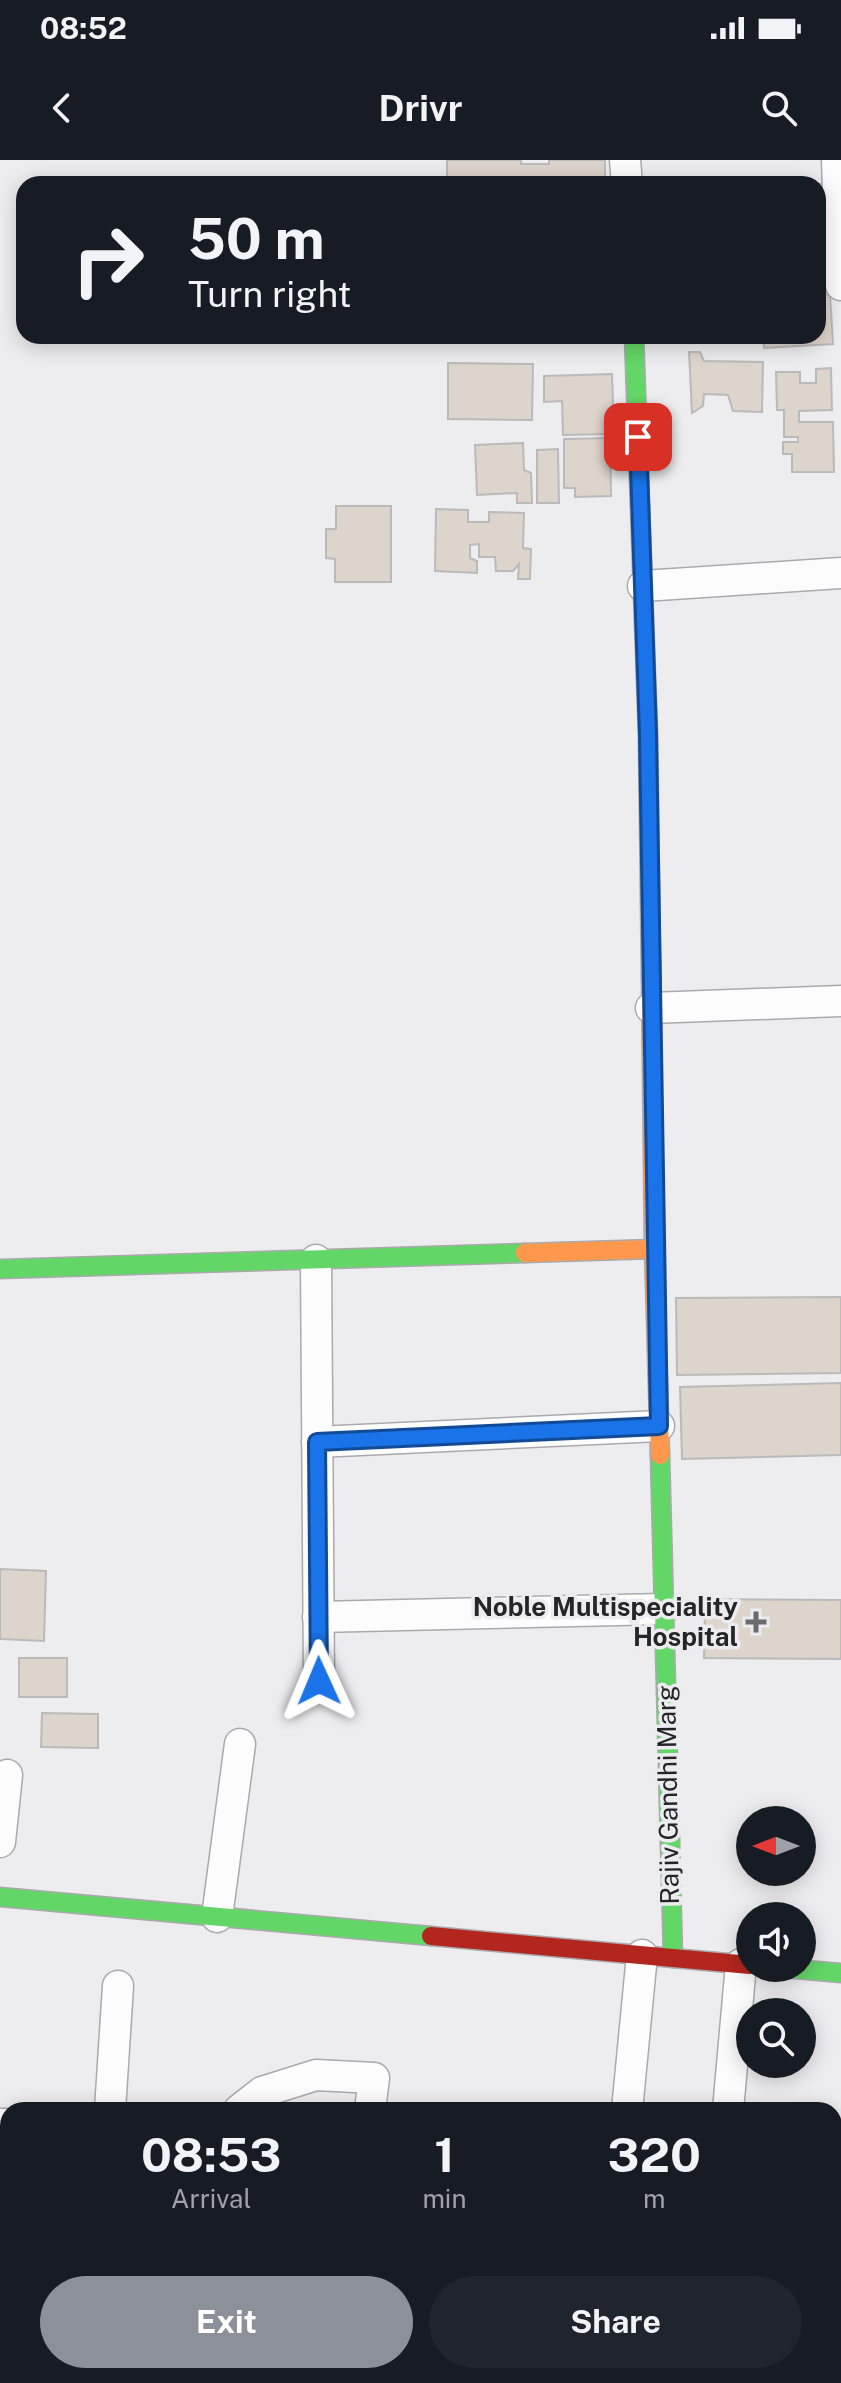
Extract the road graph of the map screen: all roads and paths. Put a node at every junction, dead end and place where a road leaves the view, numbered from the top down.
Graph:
1 (837, 160) edge
2 (841, 285) edge
3 (634, 344) edge
4 (841, 573) edge
5 (643, 586) junction
6 (841, 1001) edge
7 (651, 1008) junction
8 (654, 1249) junction
9 (316, 1260) junction
10 (0, 1269) edge
11 (659, 1426) junction
12 (317, 1442) junction
13 (663, 1609) junction
14 (318, 1617) junction
15 (319, 1681) dead end
16 (240, 1744) dead end
17 (7, 1775) dead end
18 (0, 1842) edge
19 (0, 1897) edge
20 (217, 1917) junction
21 (642, 1955) junction
22 (673, 1958) junction
23 (736, 1963) edge
24 (816, 1971) edge
25 (841, 1973) edge
26 (743, 1982) edge
27 (118, 1986) dead end
28 (111, 2102) edge
29 (249, 2102) edge
30 (371, 2102) edge
31 (628, 2102) edge
32 (729, 2102) edge

1 - 2 street
3 - 5 street, Rajiv Gandhi Marg
4 - 5 street
5 - 7 street, Rajiv Gandhi Marg
6 - 7 street
7 - 8 street, Rajiv Gandhi Marg
8 - 9 street
8 - 11 street, Rajiv Gandhi Marg
9 - 10 street
9 - 12 street
11 - 12 street
11 - 13 street, Rajiv Gandhi Marg
12 - 14 street
13 - 14 street
13 - 22 street, Rajiv Gandhi Marg
14 - 15 street
16 - 20 street
17 - 18 street
19 - 20 street
20 - 21 street
21 - 22 street
21 - 31 street
22 - 23 street
24 - 25 street
26 - 32 street
27 - 28 street
29 - 30 street

